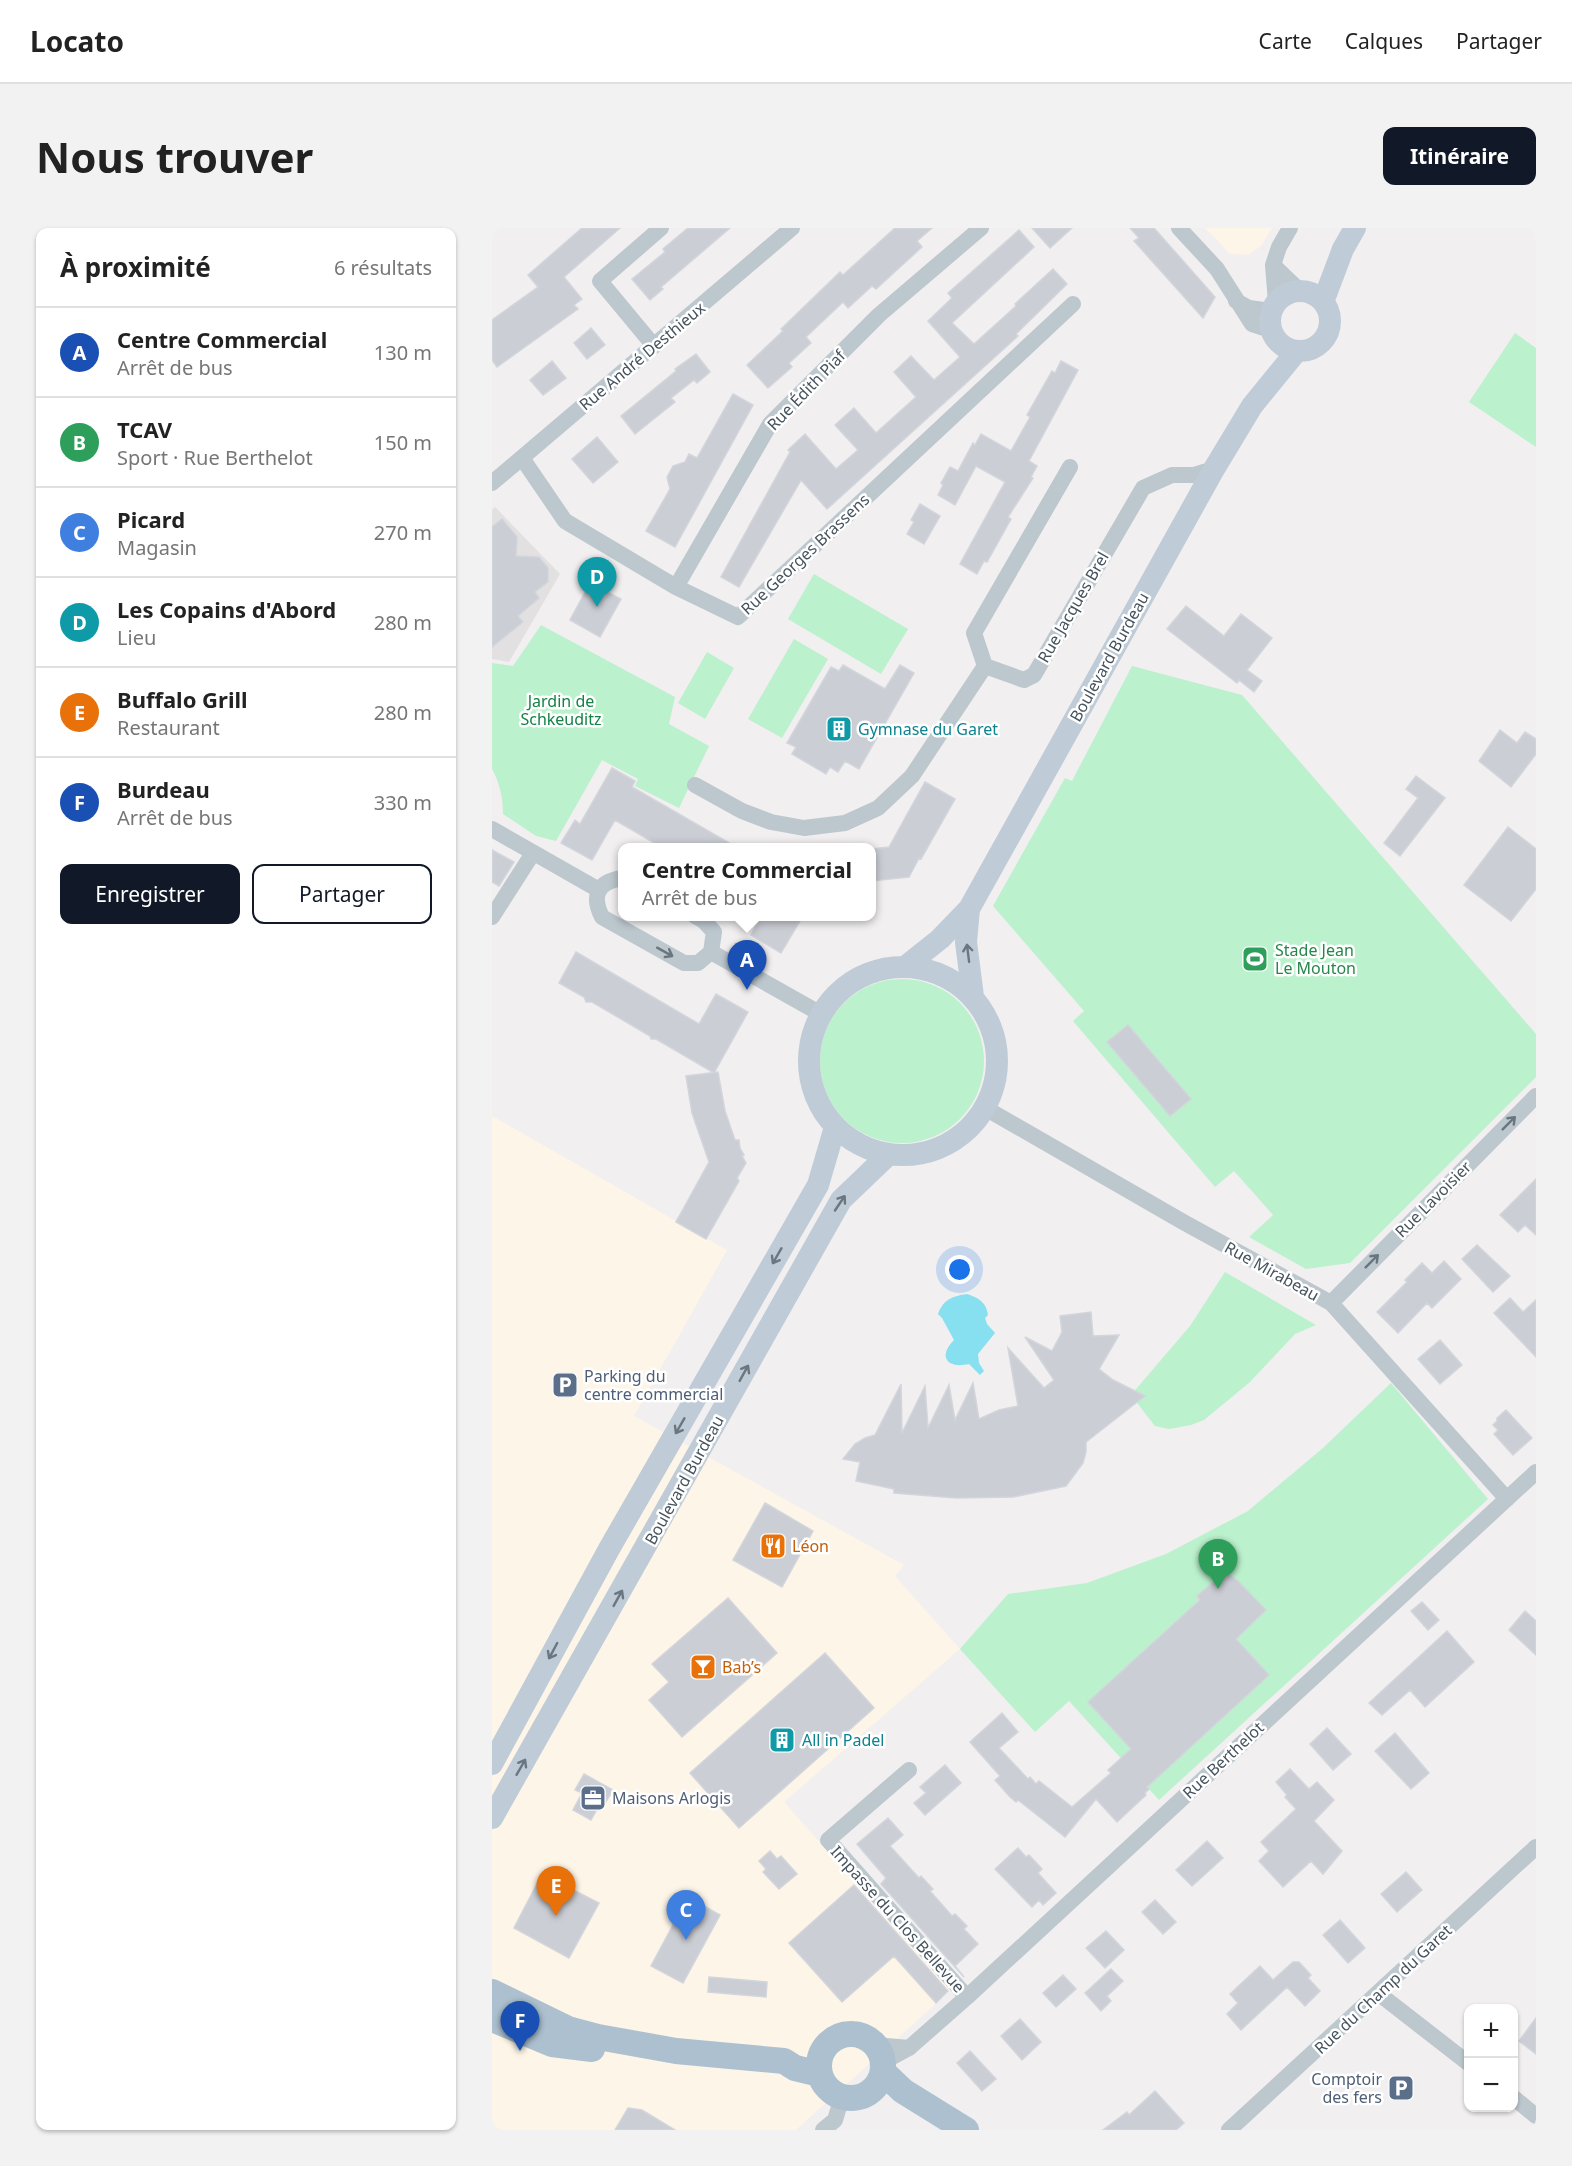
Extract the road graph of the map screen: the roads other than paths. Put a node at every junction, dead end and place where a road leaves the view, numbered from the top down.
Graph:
1 (661, 228) edge
2 (792, 228) edge
3 (981, 228) edge
4 (1179, 228) edge
5 (1290, 228) edge
6 (1355, 228) edge
7 (1273, 265) junction
8 (1310, 295) junction
9 (1073, 304) dead end
10 (1278, 327) junction
11 (654, 346) junction
12 (522, 458) junction
13 (1070, 467) dead end
14 (1214, 469) junction
15 (492, 483) edge
16 (676, 587) junction
17 (985, 666) junction
18 (695, 785) dead end
19 (492, 830) edge
20 (533, 853) junction
21 (618, 879) edge
22 (599, 890) junction
23 (969, 909) junction
24 (492, 917) edge
25 (704, 921) edge
26 (711, 952) junction
27 (906, 966) junction
28 (973, 997) junction
29 (821, 1014) junction
30 (1536, 1096) edge
31 (984, 1108) junction
32 (836, 1127) junction
33 (889, 1154) junction
34 (1331, 1303) junction
35 (1536, 1472) edge
36 (1506, 1499) junction
37 (492, 1764) edge
38 (909, 1770) dead end
39 (492, 1818) edge
40 (1536, 1847) edge
41 (492, 1992) edge
42 (1378, 1993) junction
43 (967, 1997) junction
44 (492, 2019) edge
45 (676, 2051) junction
46 (1464, 2060) edge
47 (820, 2065) junction
48 (878, 2068) junction
49 (842, 2097) junction
50 (1518, 2101) edge
51 (1536, 2116) edge
52 (823, 2130) edge
53 (939, 2130) edge
54 (966, 2130) edge
55 (1229, 2130) edge

1 - 11 street
2 - 11 street, Rue André Desthieux
3 - 16 street, Rue Édith Piaf
4 - 10 street
5 - 7 street
6 - 8 main road
7 - 8 street
7 - 10 street
8 - 10 main road, Boulevard Burdeau
8 - 10 main road
9 - 16 street, Rue Georges Brassens
10 - 14 main road, Boulevard Burdeau
11 - 12 street, Rue André Desthieux
12 - 15 street, Rue André Desthieux
12 - 16 street, Rue Georges Brassens
13 - 17 street
14 - 17 street, Rue Jacques Brel
14 - 23 main road, Boulevard Burdeau
17 - 18 street
19 - 20 street
20 - 22 street
20 - 24 street
21 - 22 street
22 -> 26 street
23 - 27 main road, Boulevard Burdeau
28 -> 23 main road, Boulevard Burdeau
25 - 26 street
26 - 29 street
27 - 28 main road
27 - 29 main road
28 - 31 main road
29 - 32 main road
34 -> 30 street, Rue Lavoisier
31 - 33 main road
31 - 34 street, Rue Mirabeau
32 - 33 main road
32 -> 37 main road, Boulevard Burdeau
39 -> 33 main road, Boulevard Burdeau
34 - 36 street, Rue Mirabeau
35 - 36 street, Rue Berthelot
36 - 43 street, Rue Berthelot
38 - 43 street, Impasse du Clos Bellevue
40 - 42 street, Rue du Champ du Garet
41 - 45 main road
42 - 46 street
42 - 55 street, Rue du Champ du Garet
43 - 48 street, Rue Berthelot
44 - 45 main road
45 - 47 main road
47 - 48 main road
47 - 49 main road
48 - 49 main road
48 - 53 main road
48 - 54 main road
49 - 52 street
50 - 51 street

